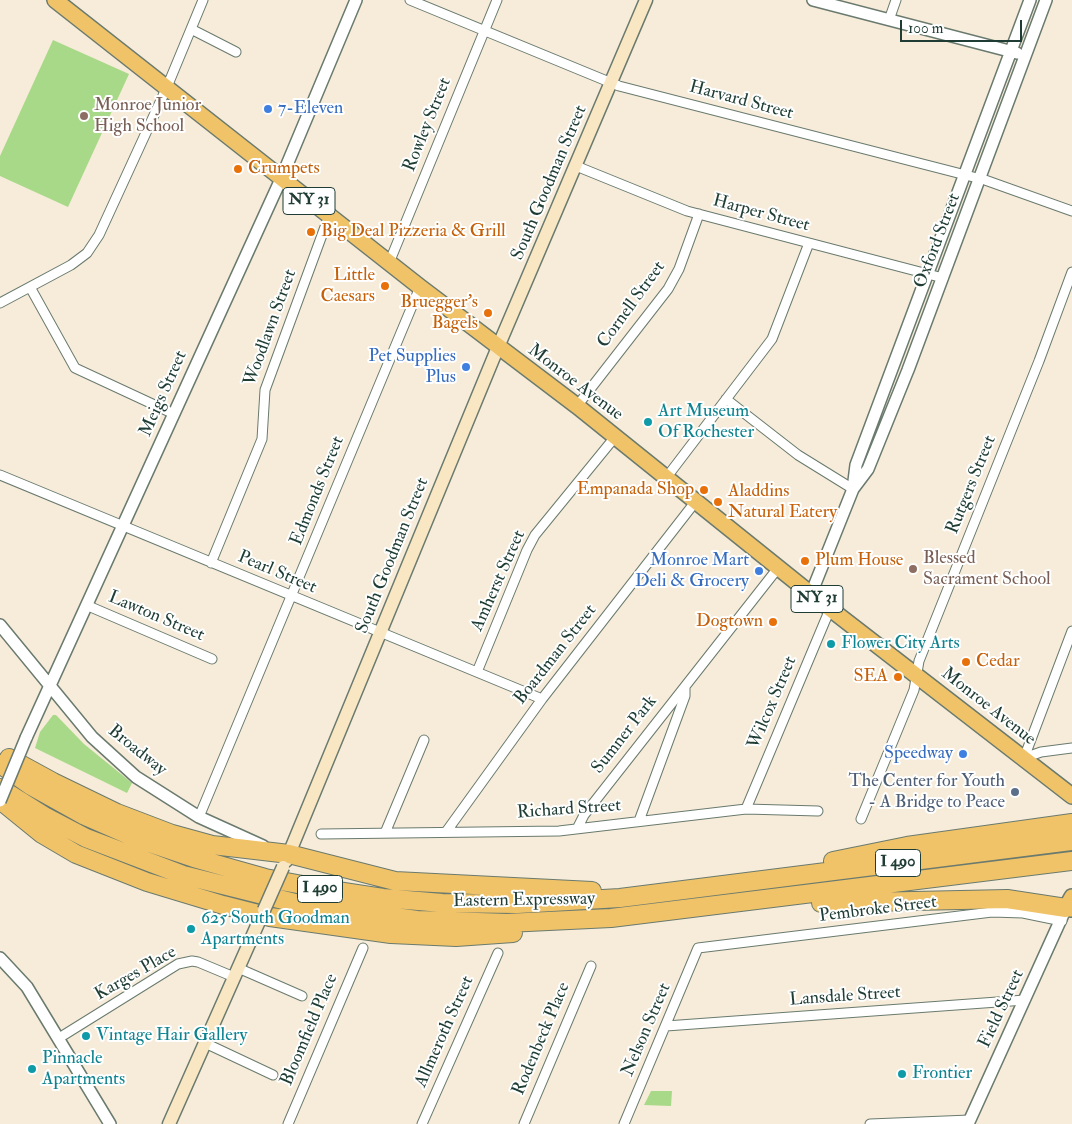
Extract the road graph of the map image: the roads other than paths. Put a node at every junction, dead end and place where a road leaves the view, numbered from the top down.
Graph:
1 (55, 0) edge
2 (204, 0) edge
3 (356, 0) edge
4 (410, 0) edge
5 (497, 0) edge
6 (646, 0) edge
7 (813, 0) edge
8 (896, 0) edge
9 (1030, 0) edge
10 (1046, 0) edge
11 (889, 20) junction
12 (191, 29) junction
13 (484, 31) junction
14 (1012, 51) junction
15 (236, 52) dead end
16 (1026, 56) junction
17 (612, 84) junction
18 (167, 87) junction
19 (576, 166) junction
20 (966, 176) junction
21 (281, 179) junction
22 (980, 179) junction
23 (1072, 211) edge
24 (698, 214) junction
25 (329, 216) junction
26 (809, 243) junction
27 (389, 262) junction
28 (1072, 272) edge
29 (929, 274) junction
30 (943, 278) junction
31 (30, 287) junction
32 (420, 287) junction
33 (0, 303) edge
34 (498, 347) junction
35 (726, 399) junction
36 (577, 406) junction
37 (174, 414) junction
38 (615, 437) junction
39 (0, 475) edge
40 (666, 478) junction
41 (853, 489) junction
42 (696, 501) junction
43 (122, 527) junction
44 (211, 563) junction
45 (778, 568) junction
46 (811, 594) junction
47 (291, 597) junction
48 (86, 605) junction
49 (830, 608) junction
50 (0, 625) edge
51 (1072, 631) edge
52 (380, 633) junction
53 (212, 659) dead end
54 (477, 672) junction
55 (917, 675) junction
56 (48, 686) junction
57 (685, 687) junction
58 (542, 699) junction
59 (424, 740) dead end
60 (1072, 748) edge
61 (0, 752) edge
62 (1024, 758) junction
63 (0, 764) edge
64 (0, 788) edge
65 (1072, 796) edge
66 (0, 801) edge
67 (746, 809) junction
68 (818, 812) dead end
69 (199, 817) junction
70 (861, 819) dead end
71 (639, 821) junction
72 (1072, 822) edge
73 (577, 829) junction
74 (446, 832) junction
75 (385, 833) junction
76 (321, 834) dead end
77 (1072, 841) edge
78 (286, 861) junction
79 (1072, 861) edge
80 (724, 886) junction
81 (665, 893) junction
82 (731, 904) junction
83 (1068, 908) edge
84 (263, 912) junction
85 (626, 917) junction
86 (363, 948) dead end
87 (698, 948) joint
88 (498, 953) dead end
89 (0, 958) edge
90 (590, 966) dead end
91 (236, 973) junction
92 (302, 996) dead end
93 (1026, 1000) junction
94 (666, 1026) junction
95 (59, 1038) junction
96 (204, 1043) junction
97 (273, 1075) dead end
98 (969, 1122) edge
99 (110, 1124) edge
100 (169, 1124) edge
101 (288, 1124) edge
102 (422, 1124) edge
103 (524, 1124) edge
104 (624, 1124) edge
105 (870, 1124) edge

1 - 18 main road, Monroe Avenue / NY 31
2 - 12 street
3 - 21 street, Meigs Street
4 - 13 street, Harvard Street
5 - 13 street, Rowley Street
6 - 17 main road, South Goodman Street
7 - 11 street
8 - 11 street
9 - 14 street, Oxford Street
10 - 16 street, Oxford Street
11 - 14 street
12 - 15 street
12 - 18 street
13 - 17 street, Harvard Street
13 - 27 street, Rowley Street
14 - 16 street
14 - 20 street, Oxford Street
16 - 22 street, Oxford Street
17 - 19 main road, South Goodman Street
17 - 20 street, Harvard Street
18 - 21 main road, Monroe Avenue / NY 31
18 - 31 street
19 - 24 street, Harper Street
19 - 34 main road, South Goodman Street
20 - 22 street, Harvard Street
20 - 29 street, Oxford Street
21 - 25 main road, Monroe Avenue / NY 31
21 - 37 street, Meigs Street
22 - 23 street, Harvard Street
22 - 30 street, Oxford Street
24 - 26 street, Harper Street
24 - 36 street, Cornell Street
25 - 27 main road, Monroe Avenue / NY 31
25 - 44 street, Woodlawn Street
26 - 29 street, Harper Street
26 - 35 street
27 - 32 main road, Monroe Avenue / NY 31
28 - 55 street, Rutgers Street
29 - 30 street, Harper Street
29 - 41 street, Oxford Street
30 - 41 street, Oxford Street
31 - 33 street
31 - 37 street
32 - 34 main road, Monroe Avenue / NY 31
32 - 47 street, Edmonds Street
34 - 36 main road, Monroe Avenue / NY 31
34 - 52 main road, South Goodman Street
35 - 40 street
35 - 41 street
36 - 38 main road, Monroe Avenue / NY 31
37 - 43 street, Meigs Street
38 - 40 main road, Monroe Avenue / NY 31
38 - 54 street, Amherst Street
39 - 43 street, Pearl Street
40 - 42 main road, Monroe Avenue / NY 31
41 - 46 street, Oxford Street
42 - 45 main road, Monroe Avenue / NY 31
42 - 58 street, Boardman Street
43 - 44 street, Pearl Street
43 - 48 street, Meigs Street
44 - 47 street, Pearl Street
45 - 46 main road, Monroe Avenue / NY 31
45 - 57 street, Sumner Park
46 - 49 main road, Monroe Avenue / NY 31
47 - 52 street, Pearl Street
47 - 69 street, Edmonds Street
48 - 53 street, Lawton Street
48 - 56 street, Meigs Street
49 - 55 main road, Monroe Avenue / NY 31
49 - 67 street, Wilcox Street
50 - 56 street, Broadway
51 - 62 street
52 - 54 street, Pearl Street
52 - 78 main road, South Goodman Street
54 - 58 street, Pearl Street
55 - 62 main road, Monroe Avenue / NY 31
55 - 70 street, Rutgers Street
56 - 66 street, Meigs Street, bridge
56 - 69 street, Broadway
57 - 71 street, Sumner Park
57 - 73 street, Sumner Park
58 - 74 street, Boardman Street
59 - 75 street
60 - 62 street
61 - 78 highway
62 - 65 main road, Monroe Avenue / NY 31
63 - 81 highway, Eastern Expressway / I 490
64 - 85 highway, Eastern Expressway / I 490
66 - 84 highway
67 - 68 street, Richard Street
67 - 71 street, Richard Street
69 - 78 street, Broadway
71 - 73 street, Richard Street
72 - 80 highway
73 - 74 street, Richard Street
74 - 75 street, Richard Street
75 - 76 street, Richard Street
77 - 80 highway, Eastern Expressway / I 490
78 - 81 highway
78 - 84 main road, South Goodman Street, bridge
79 - 82 highway, Eastern Expressway / I 490
80 - 81 highway, Eastern Expressway / I 490
82 - 83 highway
82 - 85 highway, Eastern Expressway / I 490
83 - 87 street, Pembroke Street
83 - 93 street, Field Street
84 - 85 highway
84 - 91 main road, South Goodman Street
86 - 101 street, Bloomfield Place
87 - 94 street, Nelson Street
88 - 102 street, Allmeroth Street
89 - 95 street
90 - 103 street, Rodenbeck Place
91 - 92 street, Karges Place
91 - 95 street, Karges Place
91 - 96 main road, South Goodman Street
93 - 94 street, Lansdale Street
93 - 98 street, Field Street
94 - 104 street, Nelson Street
95 - 99 street
96 - 97 street
96 - 100 main road, South Goodman Street
98 - 105 street

